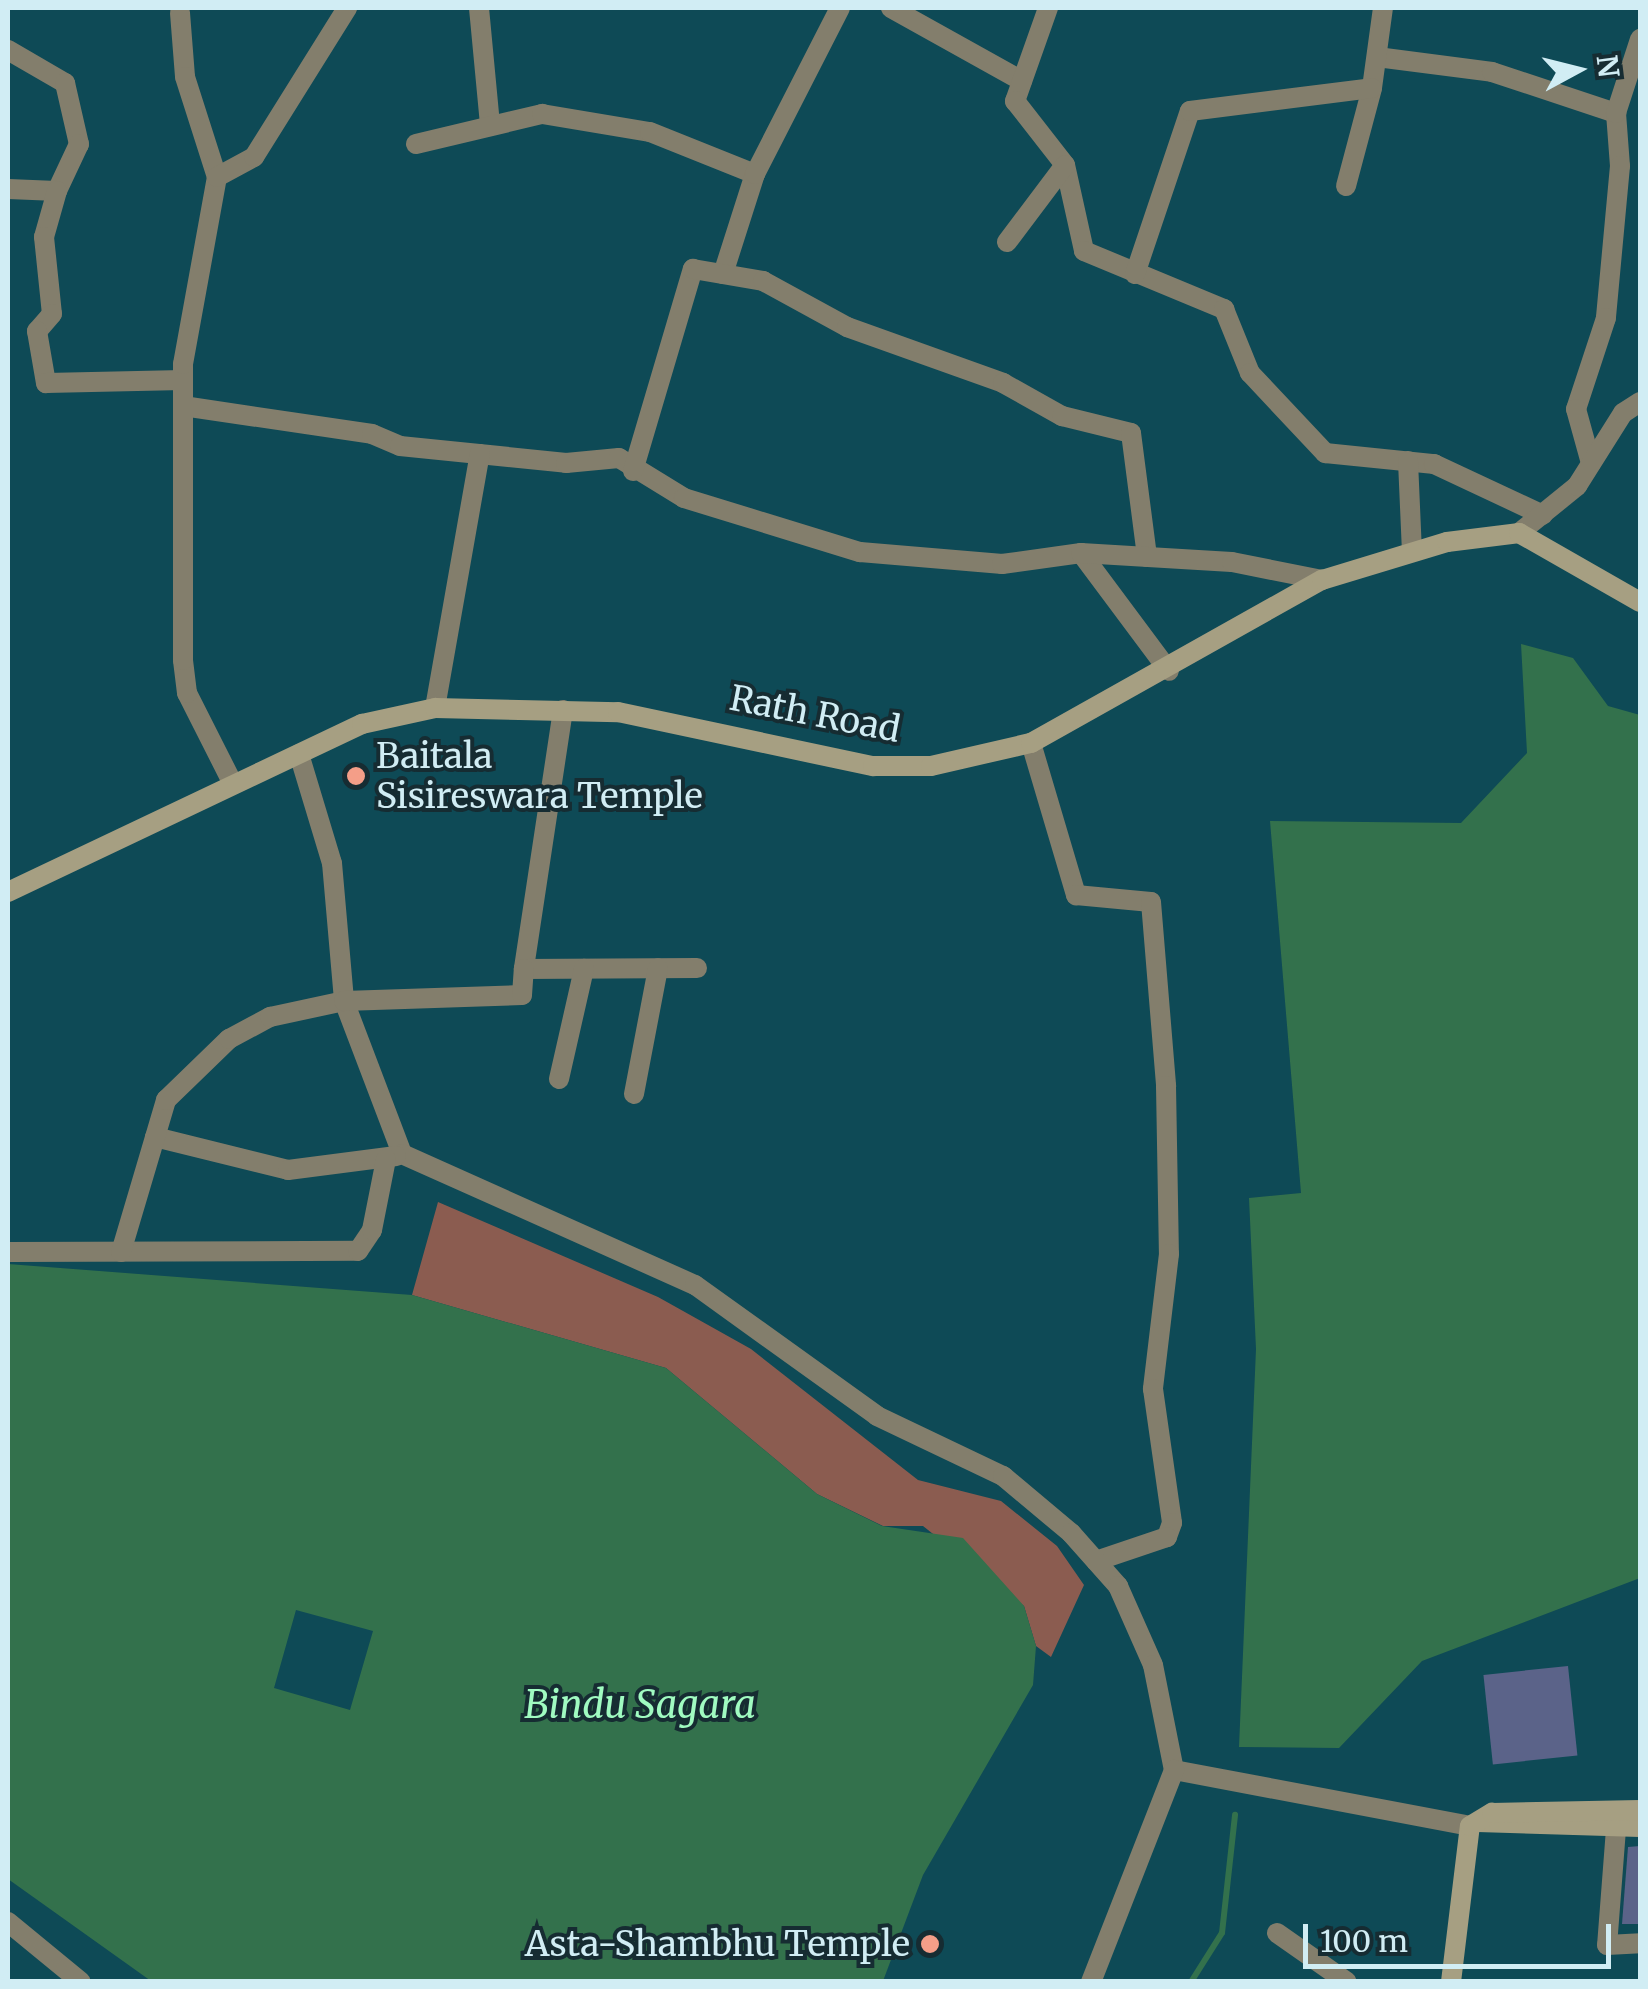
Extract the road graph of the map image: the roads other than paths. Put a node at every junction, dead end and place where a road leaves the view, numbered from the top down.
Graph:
1 (348, 8) edge
2 (479, 8) edge
3 (840, 8) edge
4 (891, 8) edge
5 (1048, 8) edge
6 (1382, 8) edge
7 (180, 13) dead end
8 (1640, 39) edge
9 (8, 50) edge
10 (1376, 57) junction
11 (1022, 81) junction
12 (1372, 88) junction
13 (1616, 113) junction
14 (490, 124) junction
15 (416, 144) dead end
16 (1065, 165) junction
17 (1620, 166) junction
18 (755, 174) junction
19 (217, 177) junction
20 (1640, 178) edge
21 (1346, 186) dead end
22 (8, 189) edge
23 (57, 191) junction
24 (1007, 242) dead end
25 (723, 274) junction
26 (1135, 274) junction
27 (183, 380) junction
28 (1640, 402) edge
29 (183, 406) junction
30 (480, 454) junction
31 (1408, 461) junction
32 (1591, 463) junction
33 (633, 470) junction
34 (1543, 515) junction
35 (1519, 533) junction
36 (1412, 550) junction
37 (1081, 552) junction
38 (1147, 557) junction
39 (1322, 580) junction
40 (1640, 602) edge
41 (1169, 672) junction
42 (435, 708) junction
43 (563, 710) junction
44 (1031, 743) junction
45 (299, 754) junction
46 (234, 784) junction
47 (8, 892) edge
48 (658, 968) junction
49 (696, 968) dead end
50 (524, 969) junction
51 (584, 969) junction
52 (344, 1002) junction
53 (559, 1079) dead end
54 (634, 1094) dead end
55 (154, 1137) junction
56 (394, 1157) junction
57 (8, 1252) edge
58 (121, 1252) junction
59 (1096, 1562) junction
60 (1174, 1770) junction
61 (1640, 1810) edge
62 (1474, 1824) junction
63 (1640, 1827) edge
64 (1616, 1829) junction
65 (8, 1922) edge
66 (1277, 1933) dead end
67 (1640, 1943) edge
68 (81, 1982) edge
69 (1091, 1982) edge
70 (1347, 1982) edge
71 (1451, 1982) edge

1 - 19 street
2 - 14 street
3 - 18 street
4 - 11 street
5 - 11 street
6 - 10 street
7 - 19 street
8 - 13 street
9 - 23 street
10 - 12 street
10 - 13 street
11 - 16 street
12 - 21 street
12 - 26 street
13 - 17 street
14 - 15 street
14 - 18 street
16 - 24 street
16 - 26 street
17 - 20 street
17 - 32 street
18 - 25 street
19 - 27 street
22 - 23 street
23 - 27 street
25 - 33 street
25 - 38 street
26 - 31 street
27 - 29 street
28 - 32 street
29 - 30 street
29 - 46 street
30 - 33 street
30 - 42 street
31 - 34 street
31 - 36 street
32 - 34 street
33 - 37 street
34 - 35 street
35 - 36 street, Rath Road
35 - 40 street
36 - 39 street, Rath Road
37 - 38 street
37 - 41 street
38 - 39 street
39 - 41 street, Rath Road
41 - 44 street, Rath Road
42 - 43 street, Rath Road
42 - 45 street, Rath Road
43 - 44 street, Rath Road
43 - 50 street
44 - 59 street
45 - 46 street, Rath Road
45 - 52 street
46 - 47 street, Rath Road
48 - 49 street
48 - 51 street
48 - 54 street
50 - 51 street
50 - 52 street
51 - 53 street
52 - 55 street
52 - 56 street
55 - 56 street
55 - 58 street
56 - 58 street
56 - 59 street
57 - 58 street
59 - 60 street
60 - 62 street
60 - 69 street
61 - 62 street
62 - 64 street
62 - 71 street
63 - 64 street
64 - 67 street
65 - 68 street
66 - 70 street

